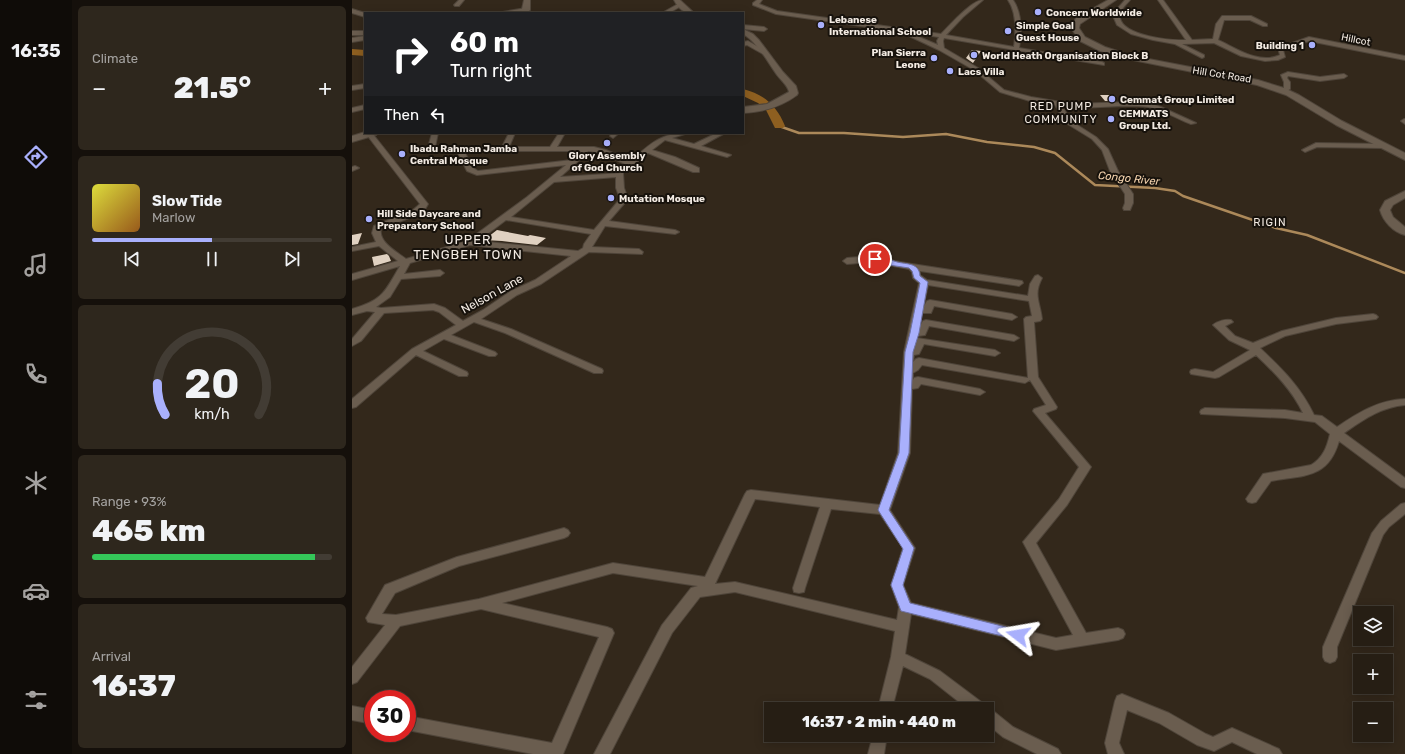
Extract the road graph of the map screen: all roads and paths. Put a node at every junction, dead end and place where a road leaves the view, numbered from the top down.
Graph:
1 (462, 0) edge
2 (531, 0) edge
3 (760, 0) edge
4 (980, 0) edge
5 (1010, 0) edge
6 (1113, 0) edge
7 (1120, 0) edge
8 (1128, 0) edge
9 (1162, 1) edge
10 (678, 3) edge
11 (457, 5) dead end
12 (352, 11) edge
13 (526, 12) edge
14 (666, 12) edge
15 (689, 12) edge
16 (364, 15) edge
17 (1265, 24) dead end
18 (744, 27) edge
19 (764, 29) dead end
20 (900, 29) junction
21 (744, 31) edge
22 (360, 34) edge
23 (942, 37) junction
24 (352, 40) edge
25 (1190, 41) junction
26 (1215, 41) junction
27 (1177, 42) junction
28 (744, 44) edge
29 (941, 49) junction
30 (1016, 49) junction
31 (765, 53) junction
32 (1202, 56) dead end
33 (1405, 58) edge
34 (1102, 64) dead end
35 (1344, 76) dead end
36 (364, 86) edge
37 (352, 88) edge
38 (1287, 88) junction
39 (1058, 105) junction
40 (364, 107) edge
41 (352, 110) edge
42 (744, 110) edge
43 (1193, 123) dead end
44 (371, 134) edge
45 (435, 134) edge
46 (512, 134) edge
47 (561, 134) edge
48 (681, 134) edge
49 (720, 134) edge
50 (664, 138) junction
51 (352, 139) edge
52 (695, 146) junction
53 (1383, 146) junction
54 (553, 148) junction
55 (459, 149) junction
56 (505, 149) junction
57 (583, 149) junction
58 (646, 150) junction
59 (1305, 150) dead end
60 (1405, 152) edge
61 (727, 155) dead end
62 (1405, 157) edge
63 (572, 162) junction
64 (631, 164) junction
65 (696, 170) dead end
66 (620, 174) junction
67 (553, 180) junction
68 (1405, 194) edge
69 (1405, 201) edge
70 (1127, 208) dead end
71 (505, 218) junction
72 (603, 224) junction
73 (1405, 226) edge
74 (676, 232) dead end
75 (1405, 232) edge
76 (597, 233) junction
77 (381, 242) junction
78 (470, 243) junction
79 (352, 249) edge
80 (586, 249) junction
81 (639, 252) dead end
82 (578, 254) junction
83 (847, 261) dead end
84 (406, 262) junction
85 (912, 267) junction
86 (440, 272) dead end
87 (352, 277) edge
88 (397, 277) junction
89 (1038, 278) dead end
90 (924, 282) junction
91 (1019, 283) dead end
92 (922, 294) junction
93 (1032, 299) junction
94 (1015, 300) dead end
95 (367, 308) junction
96 (919, 310) junction
97 (381, 311) junction
98 (352, 312) edge
99 (1012, 317) dead end
100 (1373, 317) dead end
101 (473, 318) junction
102 (1228, 322) dead end
103 (461, 324) junction
104 (914, 333) junction
105 (443, 335) junction
106 (1014, 338) dead end
107 (352, 343) edge
108 (1255, 348) junction
109 (415, 351) junction
110 (909, 352) junction
111 (995, 353) dead end
112 (492, 354) dead end
113 (598, 371) dead end
114 (908, 371) junction
115 (1195, 372) dead end
116 (463, 374) dead end
117 (1025, 380) dead end
118 (907, 385) junction
119 (980, 392) dead end
120 (1405, 402) edge
121 (352, 405) edge
122 (1205, 412) dead end
123 (1310, 418) junction
124 (1336, 433) junction
125 (1405, 484) edge
126 (1252, 499) dead end
127 (827, 504) junction
128 (1405, 507) edge
129 (884, 510) junction
130 (564, 533) dead end
131 (707, 587) junction
132 (799, 588) dead end
133 (480, 604) junction
134 (906, 607) junction
135 (396, 621) junction
136 (902, 627) junction
137 (1118, 634) dead end
138 (1082, 639) junction
139 (898, 656) junction
140 (1330, 657) dead end
141 (352, 678) edge
142 (887, 702) edge
143 (970, 702) edge
144 (352, 713) edge
145 (364, 715) edge
146 (994, 721) edge
147 (416, 725) edge
148 (879, 742) edge
149 (555, 753) edge
150 (602, 754) edge
151 (876, 754) edge
152 (1053, 754) edge
153 (1116, 754) edge
154 (1274, 754) edge

1 - 11 street
2 - 13 main road
3 - 20 street
4 - 23 street
5 - 30 street
6 - 53 main road, Hill Cot Road
7 - 38 main road, Hill Cot Road
8 - 27 street
9 - 25 street
10 - 14 street
10 - 15 main road
12 - 16 street
17 - 26 street
18 - 19 street
20 - 23 street
20 - 29 street
21 - 31 main road
22 - 24 street
23 - 29 street
23 - 30 street
25 - 26 street
25 - 27 street
26 - 33 street, Hillcot
27 - 32 street
28 - 31 street
29 - 39 street
30 - 34 street
31 - 42 main road
35 - 38 street
36 - 37 street
38 - 60 main road, Hill Cot Road
39 - 43 street
39 - 70 street
40 - 41 street
44 - 51 main road
44 - 77 street
45 - 55 street
46 - 56 street
47 - 54 street
48 - 50 street
49 - 52 street
50 - 52 street
50 - 58 street
52 - 61 street
53 - 59 street, Hill Cot Road
53 - 62 main road, Hill Cot Road
54 - 56 street
54 - 57 street
55 - 56 street
55 - 63 street
57 - 63 street
57 - 64 street
58 - 64 street
58 - 65 street
63 - 67 street
64 - 66 street
66 - 67 street
66 - 72 street, Nelson Lane
67 - 71 street
68 - 75 main road
69 - 73 main road
71 - 76 street
71 - 78 street
72 - 74 street
72 - 76 street, Nelson Lane
76 - 80 street, Nelson Lane
77 - 79 street
77 - 84 street
78 - 82 street
78 - 84 street
80 - 81 street
80 - 82 street, Nelson Lane
82 - 101 street, Nelson Lane
83 - 85 street
84 - 87 street
84 - 88 street
85 - 90 street
85 - 91 street
86 - 88 street
88 - 95 street
89 - 93 street
90 - 92 street
90 - 93 street
92 - 94 street
92 - 96 street
93 - 138 street
95 - 97 street
95 - 98 street
96 - 99 street
96 - 104 street
97 - 103 street
97 - 107 street
100 - 108 street
101 - 103 street, Nelson Lane
101 - 113 street
102 - 108 street
103 - 105 street, Nelson Lane
104 - 106 street
104 - 110 street
105 - 109 street, Nelson Lane
105 - 112 street
108 - 115 street
108 - 123 street
109 - 116 street
109 - 121 street, Nelson Lane
110 - 111 street
110 - 114 street
114 - 117 street
114 - 118 street
118 - 119 street
118 - 129 street
120 - 124 street
122 - 123 street
123 - 124 street
124 - 125 street
124 - 126 street
127 - 129 street
127 - 131 street
127 - 132 street
128 - 140 street
129 - 134 street
130 - 135 street
131 - 133 street
131 - 136 street
131 - 150 street
133 - 135 street
133 - 149 street
134 - 136 street
134 - 138 street
135 - 141 street
136 - 139 street
137 - 138 street
139 - 142 street
139 - 143 street
144 - 145 street
146 - 152 street
147 - 149 street
148 - 151 street
153 - 154 street

